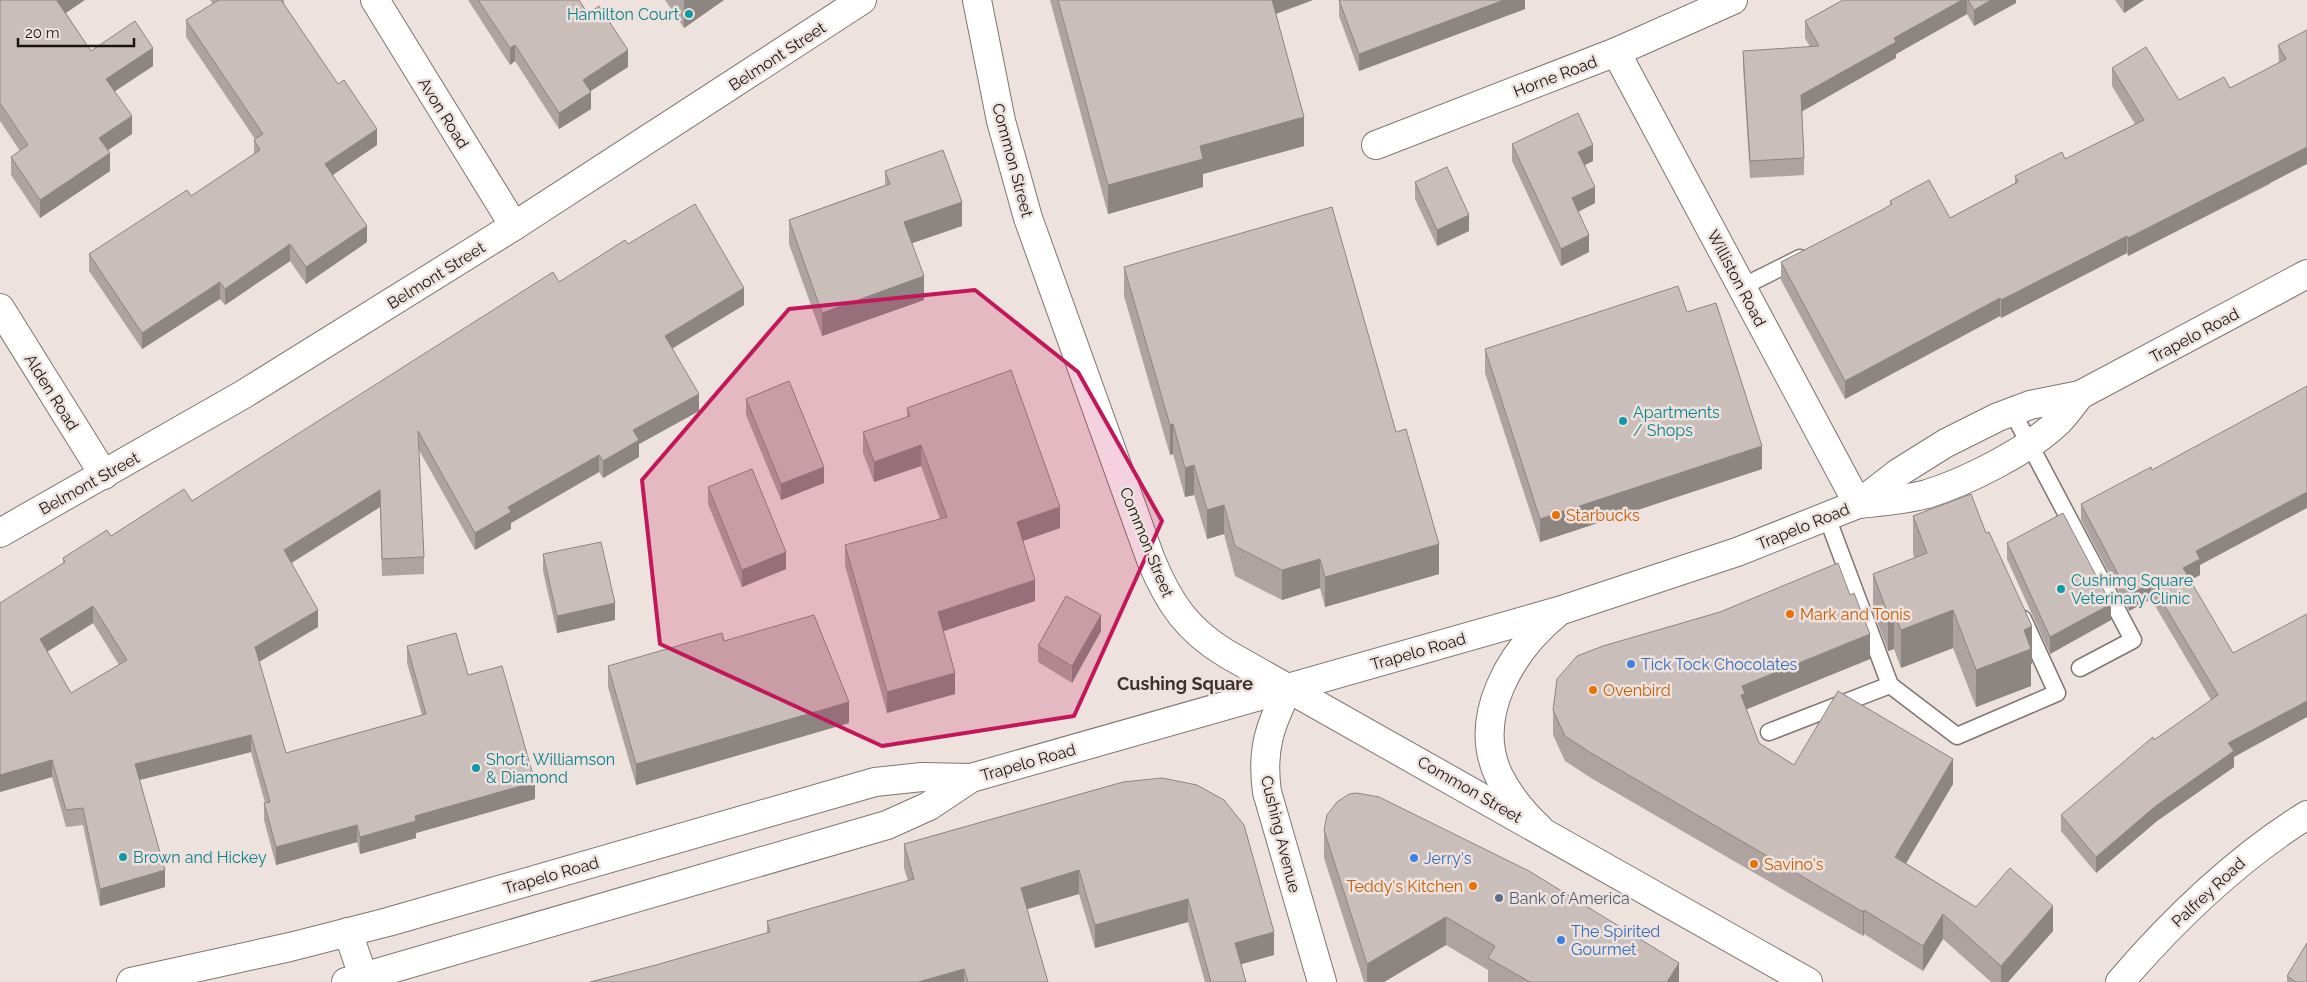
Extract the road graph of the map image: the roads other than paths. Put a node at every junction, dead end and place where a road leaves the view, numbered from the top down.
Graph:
1 (375, 0) edge
2 (862, 0) edge
3 (977, 0) edge
4 (1733, 0) edge
5 (1616, 52) junction
6 (1376, 146) dead end
7 (514, 226) junction
8 (1811, 252) edge
9 (2307, 274) edge
10 (1742, 287) junction
11 (0, 308) edge
12 (2080, 395) junction
13 (2012, 411) junction
14 (2029, 444) junction
15 (104, 475) junction
16 (1858, 504) junction
17 (1826, 517) junction
18 (0, 533) edge
19 (2017, 605) edge
20 (1562, 610) junction
21 (2080, 668) dead end
22 (1890, 685) junction
23 (1289, 687) junction
24 (1769, 732) dead end
25 (971, 778) junction
26 (2307, 815) edge
27 (1539, 828) junction
28 (348, 932) junction
29 (358, 981) edge
30 (131, 982) edge
31 (1322, 982) edge
32 (1808, 982) edge
33 (2120, 982) edge

1 - 7 main road, Avon Road
2 - 7 main road, Belmont Street
3 - 23 main road, Common Street
4 - 5 main road, Horne Road
5 - 6 main road, Horne Road
5 - 10 main road, Williston Road
7 - 15 main road, Belmont Street
8 - 10 lane
9 - 12 main road, Trapelo Road
10 - 16 main road, Williston Road
11 - 15 main road, Alden Road
12 - 13 main road, Trapelo Road
12 - 14 main road, Trapelo Road
13 - 14 lane
13 - 16 main road, Trapelo Road
14 - 16 main road, Trapelo Road
14 - 21 lane
15 - 18 main road, Belmont Street
16 - 17 main road, Trapelo Road
17 - 20 main road, Trapelo Road
17 - 22 lane
19 - 22 lane
20 - 23 main road, Trapelo Road
20 - 27 main road
22 - 24 lane
23 - 25 main road, Trapelo Road
23 - 27 main road, Common Street
23 - 31 main road, Cushing Avenue
25 - 28 main road, Trapelo Road
25 - 29 main road, Trapelo Road
26 - 33 main road, Palfrey Road
27 - 32 main road, Common Street
28 - 29 main road
28 - 30 main road, Trapelo Road

